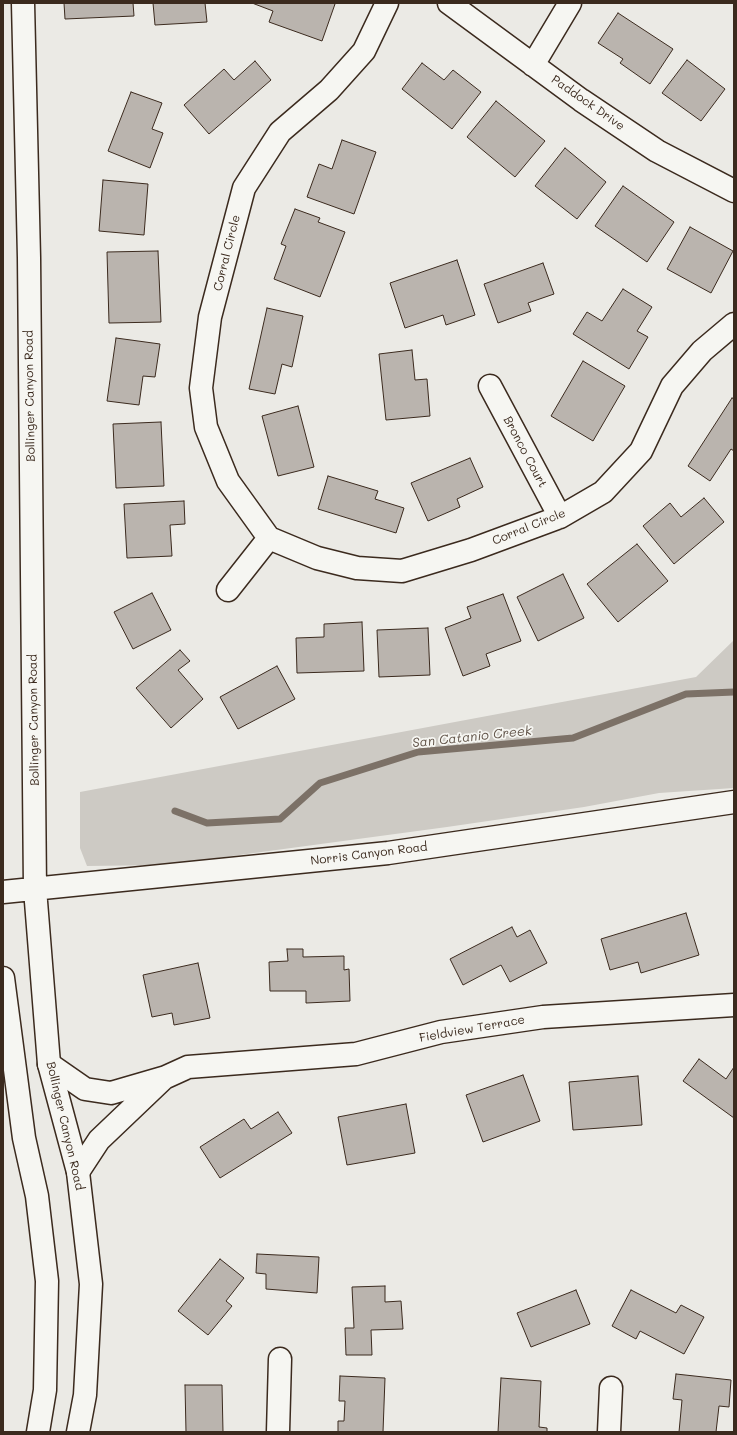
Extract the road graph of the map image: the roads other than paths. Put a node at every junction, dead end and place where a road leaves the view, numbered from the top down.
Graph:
1 (23, 3) edge
2 (387, 3) edge
3 (449, 3) edge
4 (570, 3) edge
5 (533, 65) junction
6 (734, 191) edge
7 (734, 324) edge
8 (490, 386) dead end
9 (560, 517) junction
10 (269, 538) junction
11 (228, 590) dead end
12 (734, 802) edge
13 (35, 889) junction
14 (3, 892) edge
15 (3, 978) edge
16 (734, 1005) edge
17 (50, 1064) junction
18 (166, 1077) junction
19 (78, 1172) junction
20 (280, 1359) dead end
21 (611, 1388) dead end
22 (38, 1432) edge
23 (78, 1432) edge
24 (278, 1432) edge
25 (609, 1432) edge

1 - 13 street, Bollinger Canyon Road
2 - 10 street, Corral Circle
3 - 5 street, Paddock Drive
4 - 5 street
5 - 6 street, Paddock Drive
7 - 9 street, Corral Circle
8 - 9 street, Bronco Court
9 - 10 street, Corral Circle
10 - 11 street
12 - 13 street, Norris Canyon Road
13 - 14 street, Norris Canyon Road
13 - 17 street, Bollinger Canyon Road
15 - 22 street
16 - 18 street, Fieldview Terrace
17 - 18 street, Fieldview Terrace
17 - 19 street, Bollinger Canyon Road
18 - 19 street, Fieldview Terrace
19 - 23 street, Bollinger Canyon Road
20 - 24 street
21 - 25 street

